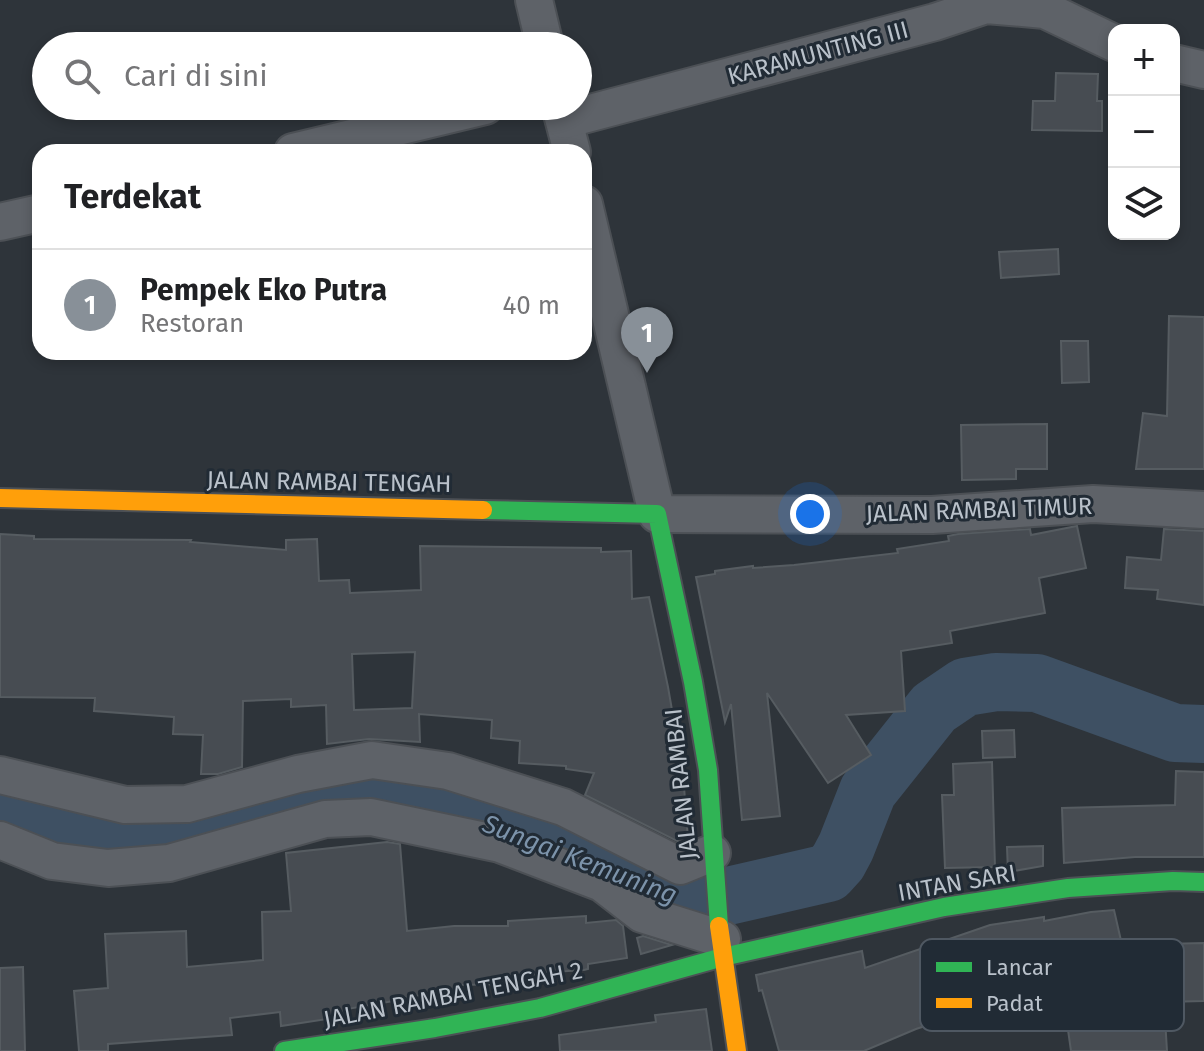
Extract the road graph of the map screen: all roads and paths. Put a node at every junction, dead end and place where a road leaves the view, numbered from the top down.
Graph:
1 (534, 0) edge
2 (542, 32) edge
3 (1108, 40) edge
4 (1180, 64) edge
5 (1204, 70) edge
6 (592, 118) edge
7 (427, 120) edge
8 (586, 120) edge
9 (565, 126) edge
10 (326, 144) edge
11 (32, 215) edge
12 (0, 222) edge
13 (592, 238) edge
14 (0, 498) edge
15 (1204, 510) edge
16 (657, 514) junction
17 (0, 775) edge
18 (0, 840) edge
19 (714, 863) junction
20 (1204, 882) edge
21 (721, 940) junction
22 (284, 1051) edge
23 (737, 1051) edge

1 - 2 street
3 - 6 street, KARAMUNTING III
4 - 5 street
7 - 10 street
8 - 9 street, KARAMUNTING III
11 - 12 street
13 - 16 street
14 - 16 street, JALAN RAMBAI TENGAH
15 - 16 street, JALAN RAMBAI TIMUR
16 - 19 street, JALAN RAMBAI
17 - 19 street
18 - 21 street
19 - 21 street, JALAN RAMBAI
20 - 21 street, INTAN SARI
21 - 22 street, JALAN RAMBAI TENGAH 2
21 - 23 street, JALAN RAMBAI

